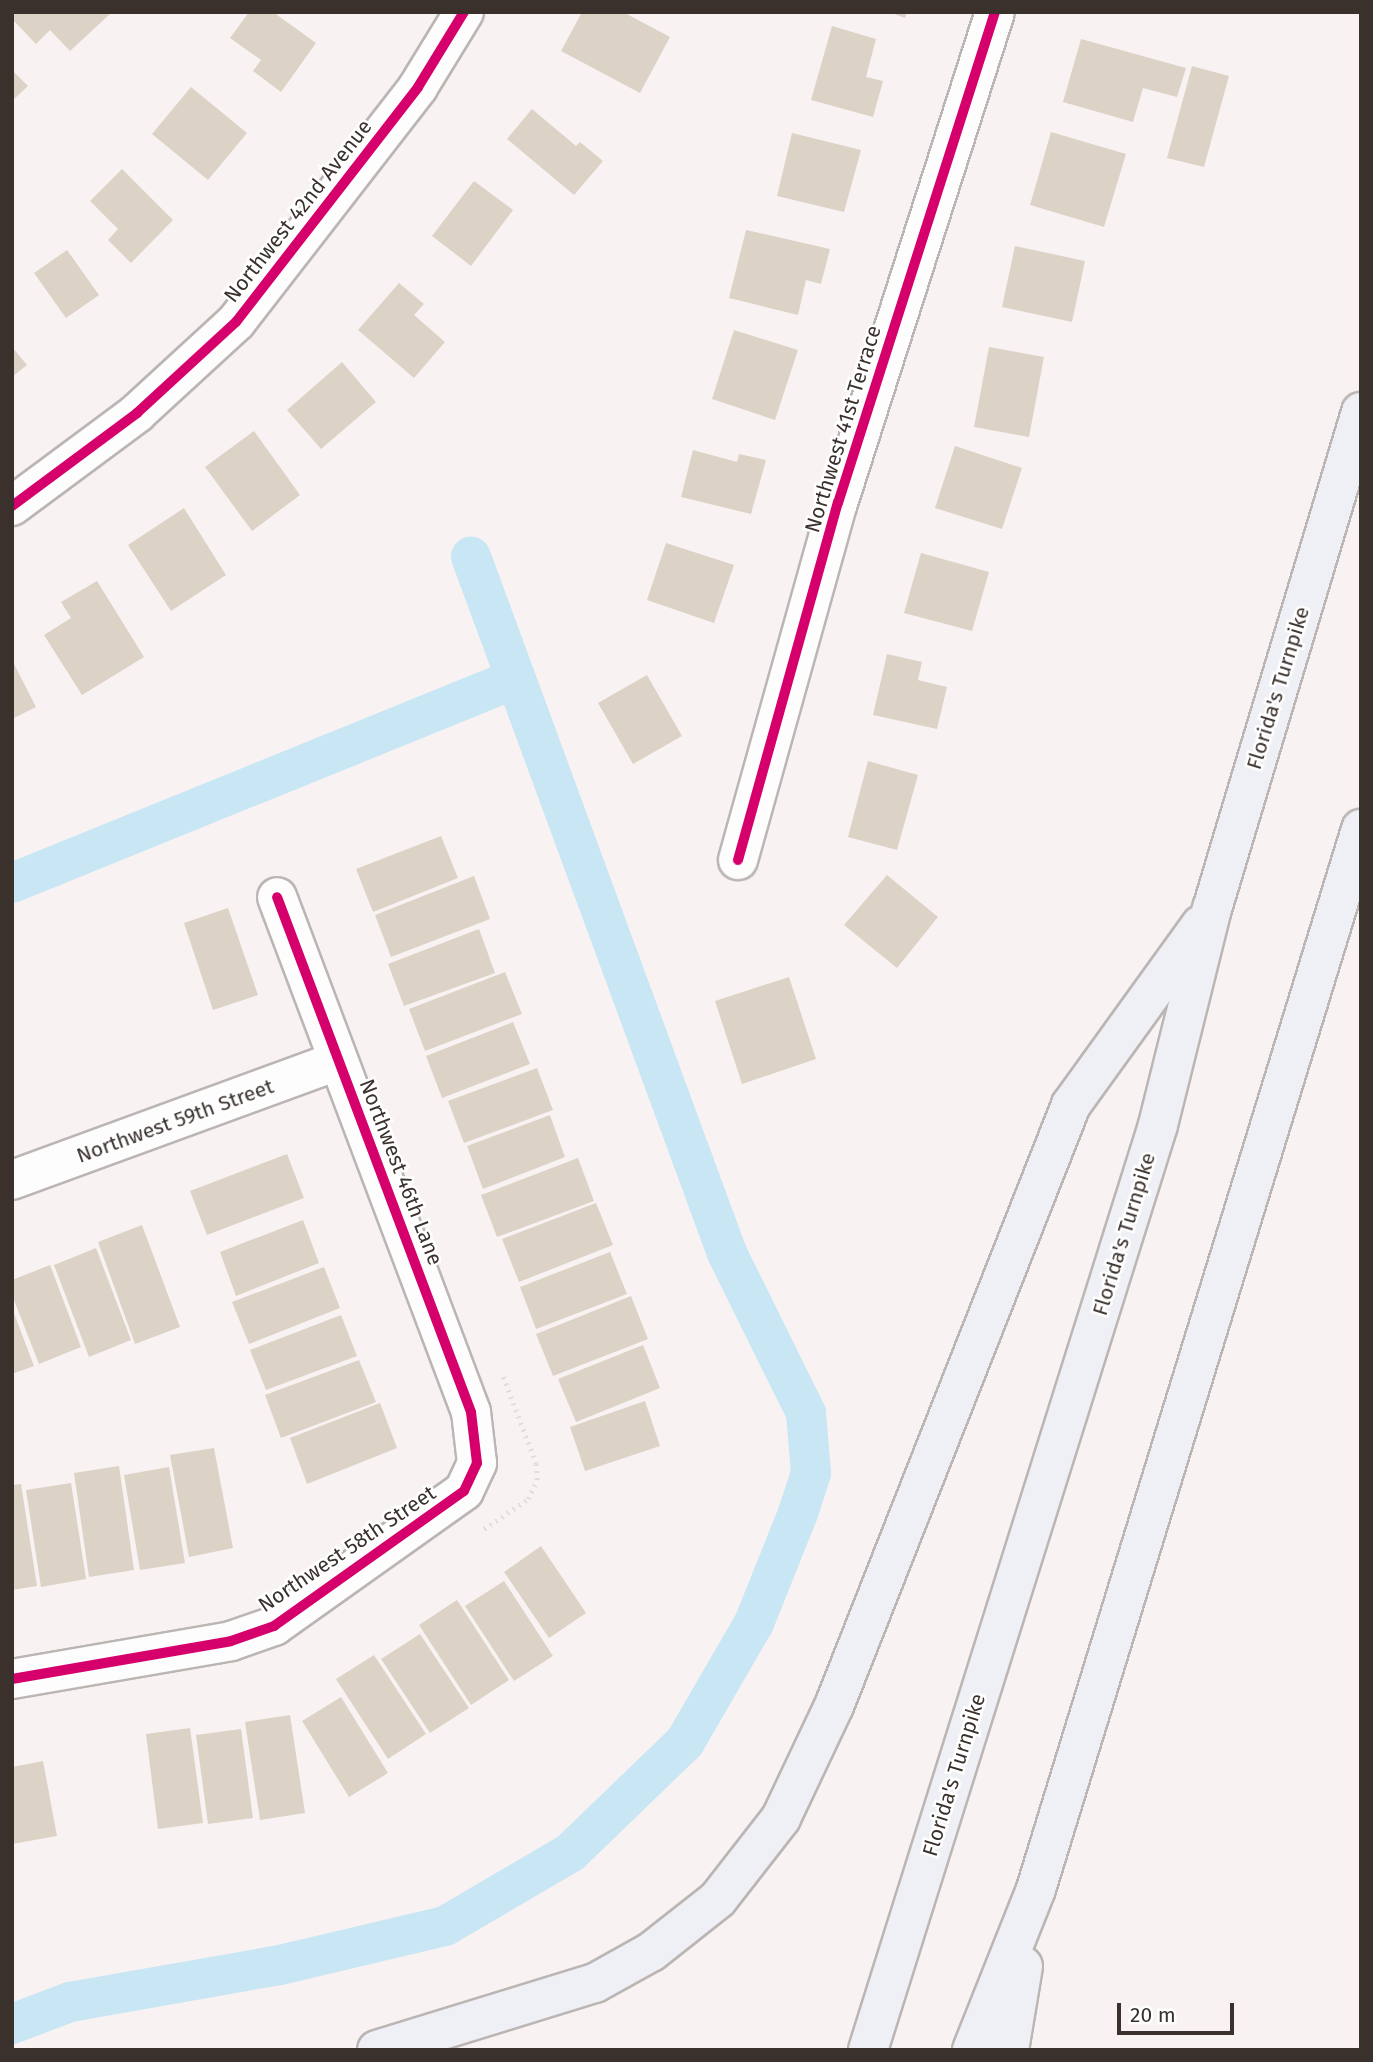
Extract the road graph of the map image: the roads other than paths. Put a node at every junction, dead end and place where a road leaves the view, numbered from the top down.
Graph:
1 (464, 12) edge
2 (995, 12) edge
3 (1361, 412) edge
4 (12, 506) edge
5 (1361, 829) edge
6 (738, 860) dead end
7 (277, 897) dead end
8 (1212, 909) junction
9 (338, 1061) junction
10 (12, 1180) edge
11 (477, 1463) joint
12 (12, 1679) edge
13 (1036, 1889) junction
14 (377, 2050) edge
15 (868, 2050) edge
16 (972, 2050) edge
17 (1009, 2050) edge

1 - 4 street, Northwest 42nd Avenue
2 - 6 street, Northwest 41st Terrace
3 - 8 highway, Florida's Turnpike
5 - 13 highway
7 - 9 street, Northwest 46th Lane
8 - 14 highway
8 - 15 highway, Florida's Turnpike
9 - 10 street, Northwest 59th Street
9 - 11 street, Northwest 46th Lane
11 - 12 street, Northwest 58th Street
13 - 16 highway
13 - 17 highway

